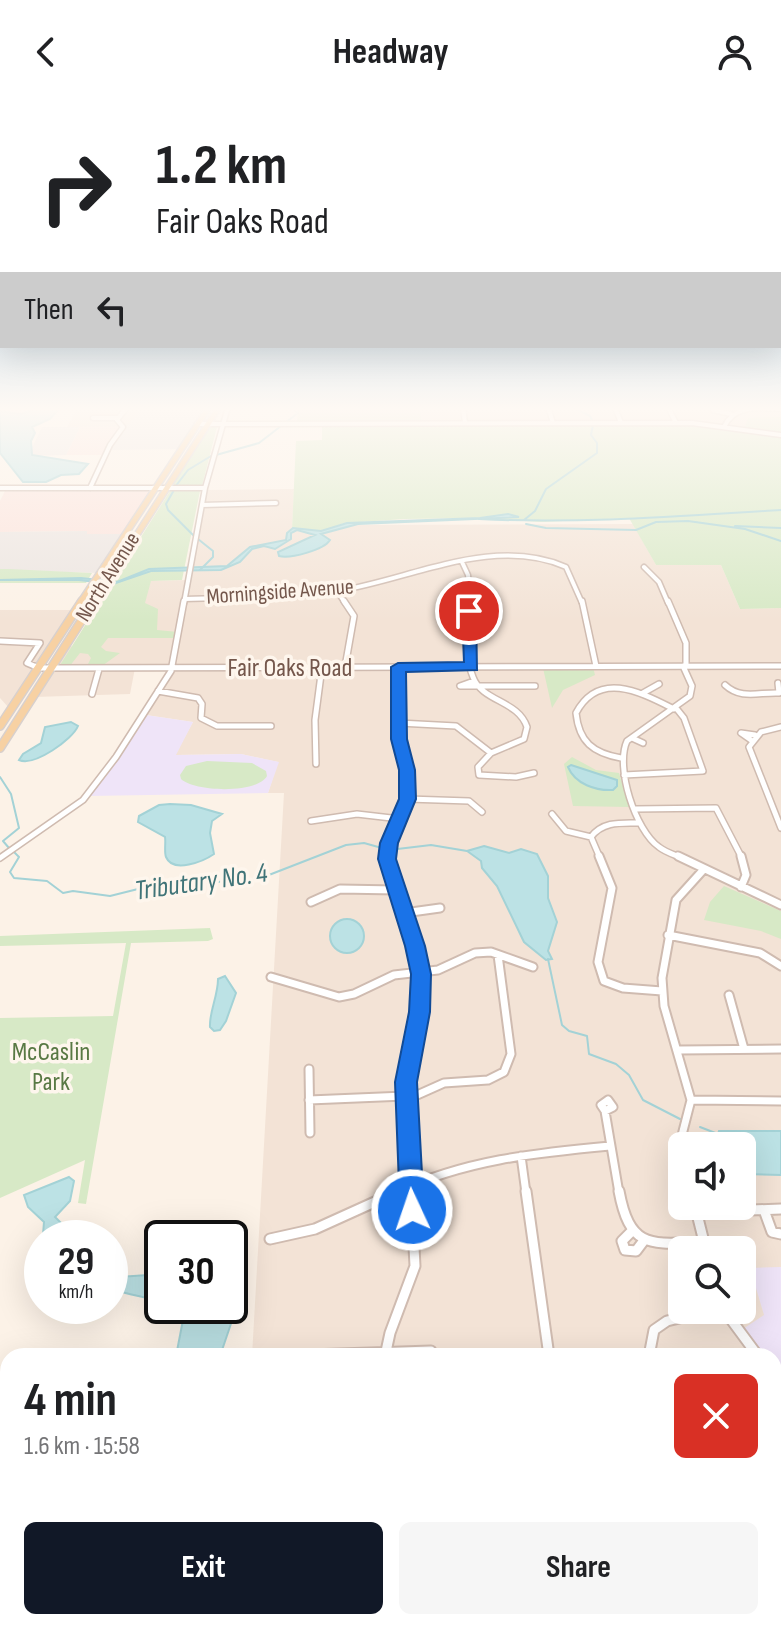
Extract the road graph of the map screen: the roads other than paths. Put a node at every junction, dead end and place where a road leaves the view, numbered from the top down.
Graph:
1 (95, 478) edge
2 (161, 478) edge
3 (171, 478) edge
4 (207, 478) edge
5 (0, 488) edge
6 (90, 488) junction
7 (154, 488) junction
8 (165, 488) junction
9 (205, 488) junction
10 (276, 503) dead end
11 (202, 505) junction
12 (462, 562) junction
13 (644, 567) dead end
14 (337, 591) junction
15 (185, 599) junction
16 (0, 641) edge
17 (596, 666) junction
18 (685, 666) junction
19 (781, 666) edge
20 (322, 667) junction
21 (345, 667) junction
22 (398, 667) junction
23 (471, 667) junction
24 (39, 668) junction
25 (52, 668) junction
26 (172, 668) junction
27 (99, 669) junction
28 (778, 683) dead end
29 (476, 684) junction
30 (659, 684) dead end
31 (725, 685) dead end
32 (535, 686) dead end
33 (158, 691) junction
34 (643, 693) junction
35 (92, 694) dead end
36 (780, 694) edge
37 (675, 708) junction
38 (399, 723) junction
39 (631, 725) dead end
40 (0, 726) edge
41 (271, 726) dead end
42 (781, 727) edge
43 (642, 731) junction
44 (632, 738) junction
45 (643, 743) dead end
46 (0, 748) edge
47 (491, 753) junction
48 (621, 758) junction
49 (316, 764) dead end
50 (534, 773) dead end
51 (624, 775) junction
52 (408, 799) junction
53 (635, 809) junction
54 (482, 812) dead end
55 (552, 814) dead end
56 (400, 819) junction
57 (311, 821) dead end
58 (639, 823) junction
59 (781, 828) edge
60 (591, 837) junction
61 (0, 858) edge
62 (704, 869) junction
63 (741, 887) junction
64 (396, 890) junction
65 (311, 902) dead end
66 (781, 905) edge
67 (440, 908) dead end
68 (404, 913) junction
69 (668, 935) junction
70 (498, 955) junction
71 (781, 966) edge
72 (533, 967) dead end
73 (421, 974) junction
74 (271, 977) dead end
75 (662, 991) junction
76 (729, 995) dead end
77 (744, 1049) junction
78 (781, 1049) edge
79 (679, 1050) junction
80 (309, 1069) dead end
81 (406, 1098) junction
82 (309, 1100) junction
83 (691, 1100) junction
84 (781, 1101) edge
85 (605, 1111) dead end
86 (683, 1132) edge
87 (310, 1133) dead end
88 (610, 1146) junction
89 (521, 1156) junction
90 (411, 1185) junction
91 (756, 1210) edge
92 (764, 1210) junction
93 (780, 1211) edge
94 (632, 1231) junction
95 (781, 1234) edge
96 (270, 1239) dead end
97 (645, 1239) junction
98 (668, 1244) edge
99 (668, 1322) edge
100 (733, 1324) edge
101 (386, 1348) edge
102 (548, 1348) edge
103 (651, 1348) edge
104 (751, 1348) edge

1 - 6 street
2 - 7 main road, North Avenue
3 - 8 main road, North Avenue
4 - 9 street
5 - 6 street
6 - 7 street
7 - 8 street
7 - 24 main road, North Avenue
8 - 9 street
8 - 25 main road, North Avenue
9 - 11 street
10 - 11 street
11 - 15 street
12 - 14 street, Morningside Avenue
12 - 17 street, Morningside Avenue
12 - 23 street
13 - 18 street
14 - 15 street, Morningside Avenue
14 - 21 street
15 - 26 street
16 - 24 street
17 - 18 street, Fair Oaks Road
17 - 23 street, Fair Oaks Road
18 - 19 street, Fair Oaks Road
18 - 37 street
20 - 21 street, Fair Oaks Road
20 - 26 street, Fair Oaks Road
20 - 49 street
21 - 22 street, Fair Oaks Road
22 - 23 street, Fair Oaks Road
22 - 38 street
23 - 29 street
24 - 25 street, Fair Oaks Road
24 - 40 main road, North Avenue
25 - 27 street, Fair Oaks Road
25 - 46 main road, North Avenue
26 - 27 street, Fair Oaks Road
26 - 33 street
27 - 35 street
28 - 36 street
29 - 32 street
29 - 47 street
30 - 34 street
31 - 36 street
33 - 41 street
33 - 61 street
34 - 37 street
34 - 48 street
37 - 43 street
37 - 51 street
38 - 47 street
38 - 52 street
39 - 43 street
42 - 59 street
43 - 44 street
44 - 45 street
44 - 48 street
47 - 50 street
48 - 51 street
51 - 53 street
52 - 54 street
52 - 56 street
53 - 58 street
53 - 63 street
55 - 60 street
56 - 57 street
56 - 64 street
58 - 60 street
58 - 62 street
60 - 75 street
62 - 63 street
62 - 69 street
63 - 66 street
64 - 65 street
64 - 68 street
67 - 68 street
68 - 73 street
69 - 71 street
69 - 75 street
70 - 72 street
70 - 73 street
70 - 81 street
73 - 74 street
73 - 81 street
75 - 79 street
76 - 77 street
77 - 78 street
77 - 79 street
79 - 83 street
80 - 82 street
81 - 82 street
81 - 90 street
82 - 87 street
83 - 84 street
83 - 86 street
85 - 88 street
88 - 89 street
88 - 94 street
89 - 90 street
89 - 102 street
90 - 96 street
90 - 101 street
91 - 92 street
92 - 93 street
92 - 95 street
94 - 97 street
94 - 97 street
97 - 98 street
99 - 103 street
100 - 104 street

